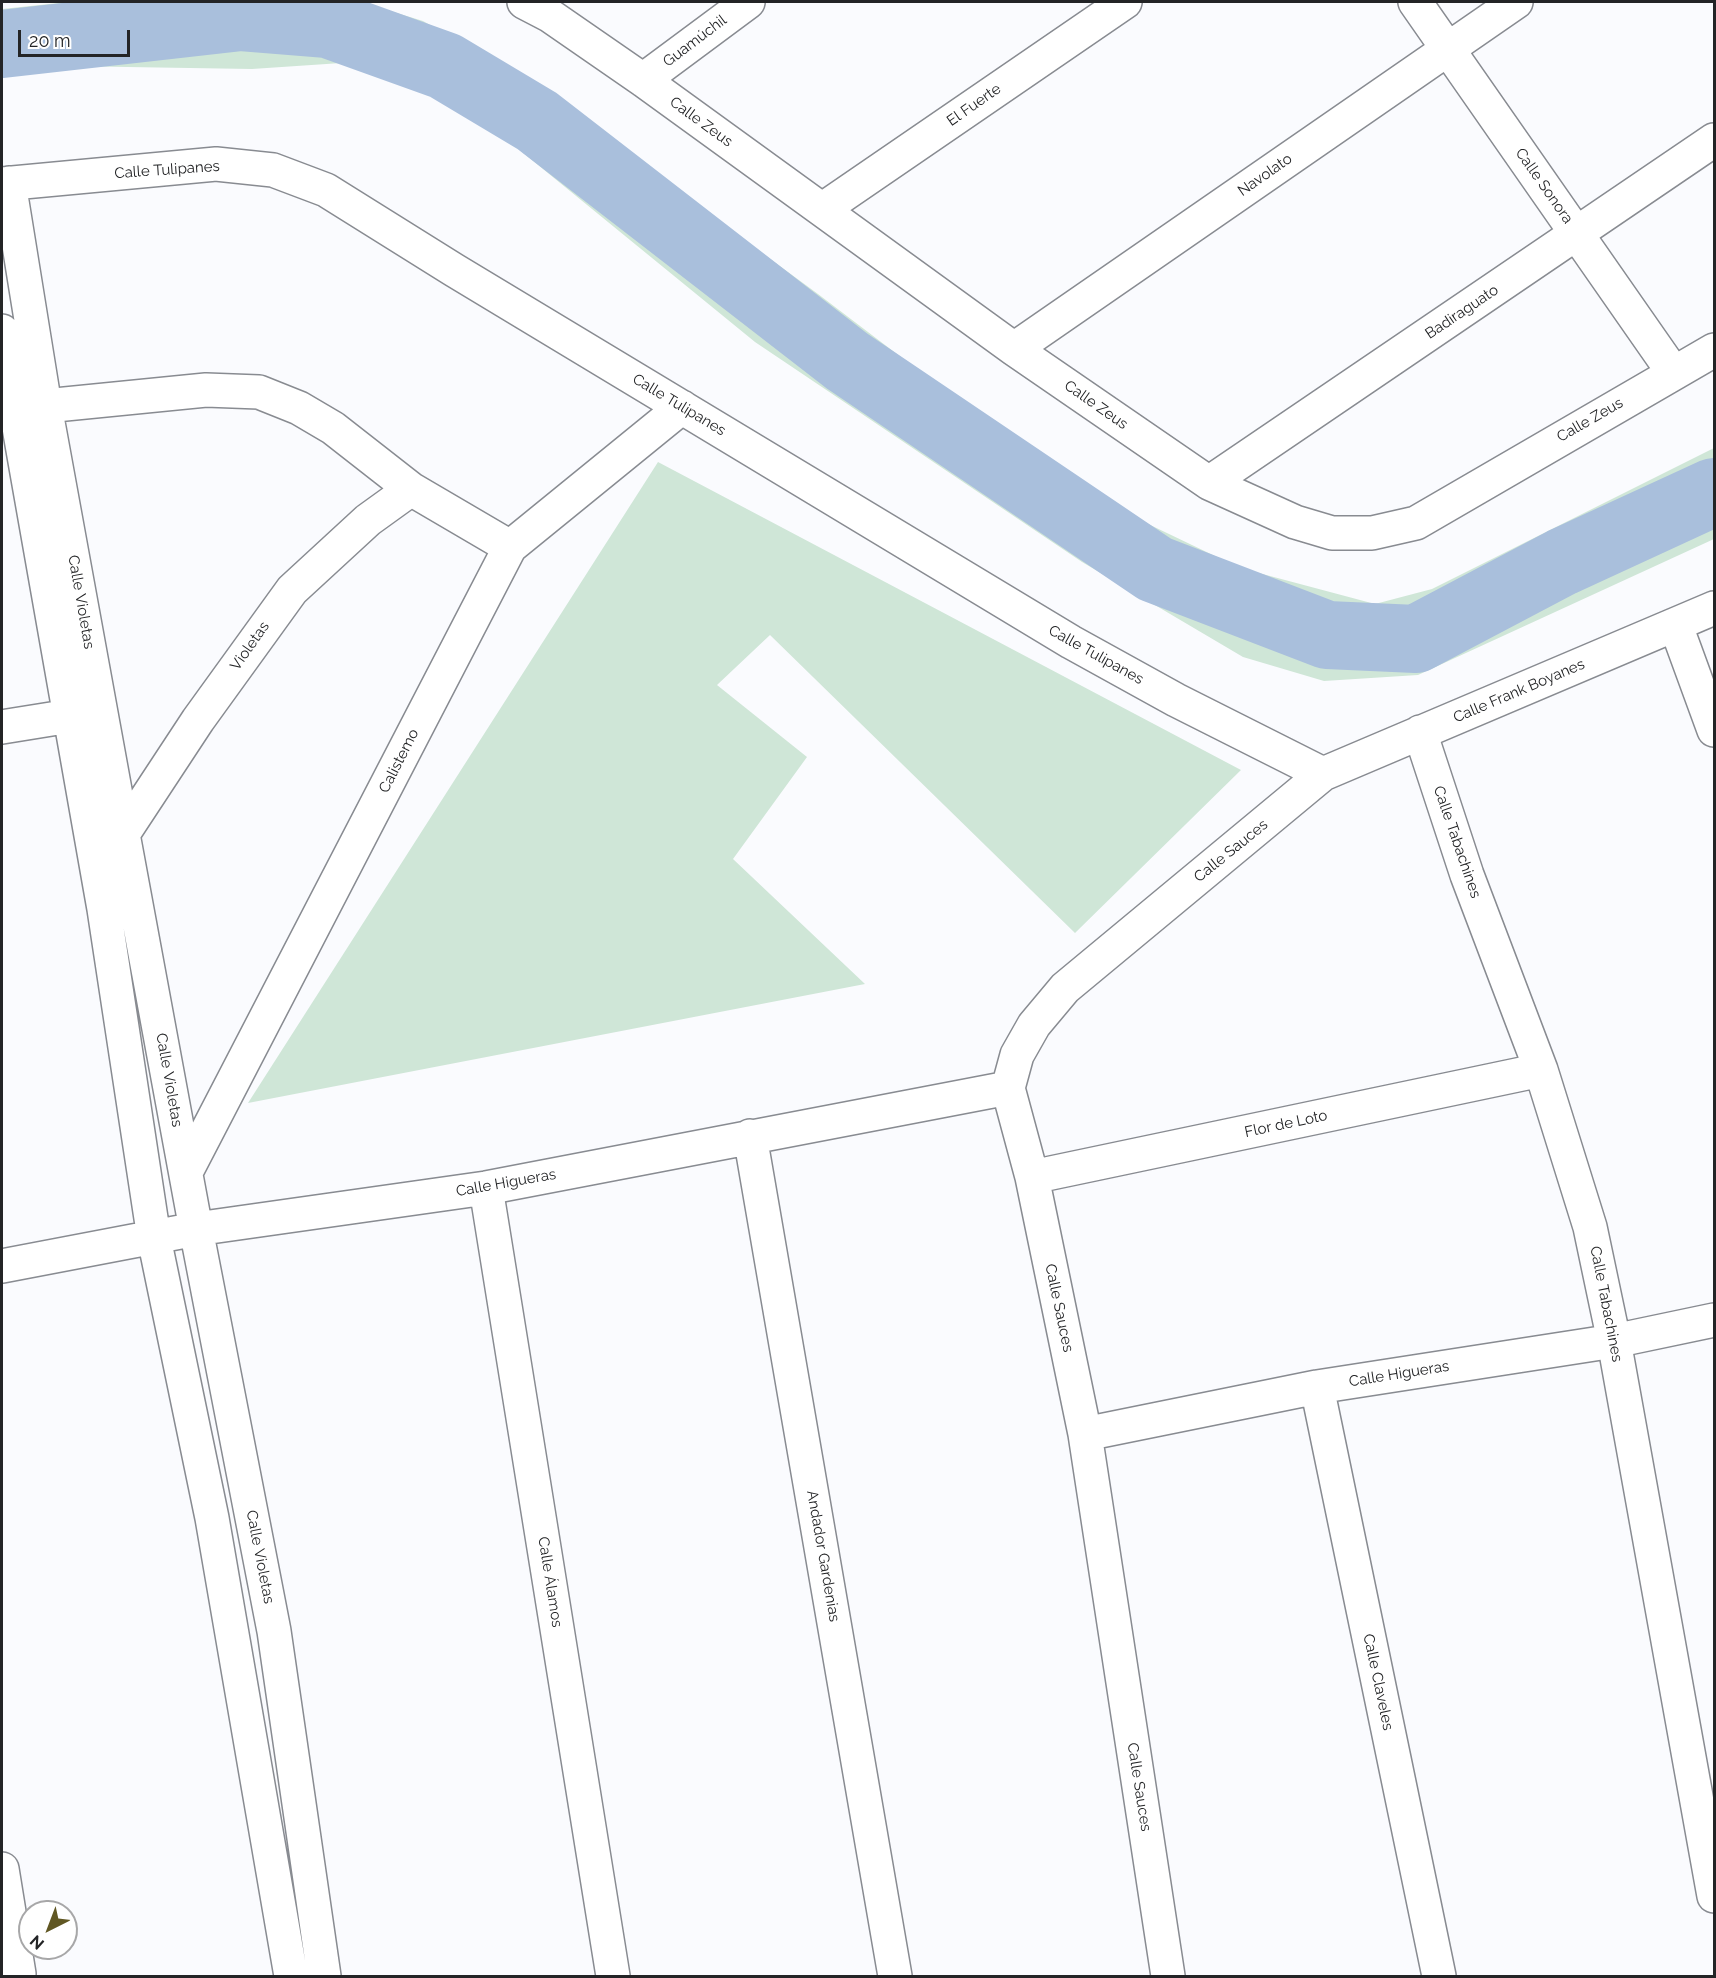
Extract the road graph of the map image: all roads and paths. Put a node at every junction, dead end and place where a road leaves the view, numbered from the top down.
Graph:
1 (524, 2) edge
2 (748, 2) edge
3 (1125, 2) edge
4 (1415, 2) edge
5 (1516, 2) edge
6 (1448, 49) junction
7 (643, 80) junction
8 (1714, 140) edge
9 (5, 184) edge
10 (823, 209) junction
11 (1577, 234) junction
12 (2, 331) edge
13 (1014, 349) junction
14 (1714, 350) edge
15 (1673, 372) junction
16 (45, 406) junction
17 (682, 408) junction
18 (1209, 483) junction
19 (411, 489) junction
20 (510, 547) junction
21 (1714, 608) edge
22 (1676, 626) junction
23 (70, 716) junction
24 (2, 726) edge
25 (104, 727) junction
26 (1714, 730) edge
27 (1419, 732) junction
28 (1323, 774) junction
29 (123, 834) junction
30 (1541, 1070) junction
31 (1008, 1088) junction
32 (750, 1136) junction
33 (186, 1172) junction
34 (1032, 1177) junction
35 (486, 1188) junction
36 (196, 1229) junction
37 (154, 1238) junction
38 (2, 1266) edge
39 (1714, 1320) edge
40 (1614, 1341) junction
41 (1317, 1387) junction
42 (1085, 1434) junction
43 (252, 1513) junction
44 (212, 1518) junction
45 (2, 1869) edge
46 (1714, 1896) edge
47 (14, 1967) edge
48 (291, 1977) edge
49 (324, 1977) edge
50 (613, 1977) edge
51 (895, 1977) edge
52 (1168, 1977) edge
53 (1439, 1977) edge

1 - 7 street, Calle Zeus
2 - 7 street, Guamúchil
3 - 10 street, El Fuerte
4 - 6 street, Calle Sonora
5 - 6 street, Navolato
6 - 11 street, Calle Sonora
6 - 13 street, Navolato
7 - 10 street, Calle Zeus
8 - 11 street, Badiraguato
9 - 16 street, Calle Violetas
9 - 17 street, Calle Tulipanes
10 - 13 street, Calle Zeus
11 - 15 street, Calle Sonora
11 - 18 street, Badiraguato
12 - 23 street, Calle Violetas
13 - 18 street, Calle Zeus
14 - 15 street, Calle Zeus
15 - 18 street, Calle Zeus
16 - 19 street
16 - 25 street, Calle Violetas
17 - 20 street, Calistemo
17 - 28 street, Calle Tulipanes
19 - 20 street
19 - 29 street, Violetas
20 - 33 street, Calistemo
21 - 22 street, Calle Frank Boyanes
22 - 26 street
22 - 27 street, Calle Frank Boyanes
23 - 24 street
23 - 25 street
23 - 37 street, Calle Violetas
25 - 29 street, Calle Violetas
27 - 28 street, Calle Frank Boyanes
27 - 30 street, Calle Tabachines
28 - 31 street, Calle Sauces
29 - 33 street, Calle Violetas
30 - 34 street, Flor de Loto
30 - 40 street, Calle Tabachines
31 - 32 street, Calle Higueras
31 - 34 street, Calle Sauces
32 - 35 street, Calle Higueras
32 - 51 street, Andador Gardenias
33 - 36 street, Calle Violetas
34 - 42 street, Calle Sauces
35 - 36 street, Calle Higueras
35 - 50 street, Calle Álamos
36 - 37 street, Calle Higueras
36 - 43 street, Calle Violetas
37 - 38 street, Calle Higueras
37 - 44 street, Calle Violetas
39 - 40 street, Calle Higueras
40 - 41 street, Calle Higueras
40 - 46 street, Calle Tabachines
41 - 42 street, Calle Higueras
41 - 53 street, Calle Claveles
42 - 52 street, Calle Sauces
43 - 44 street
43 - 49 street, Calle Violetas
44 - 48 street, Calle Violetas
45 - 47 street

